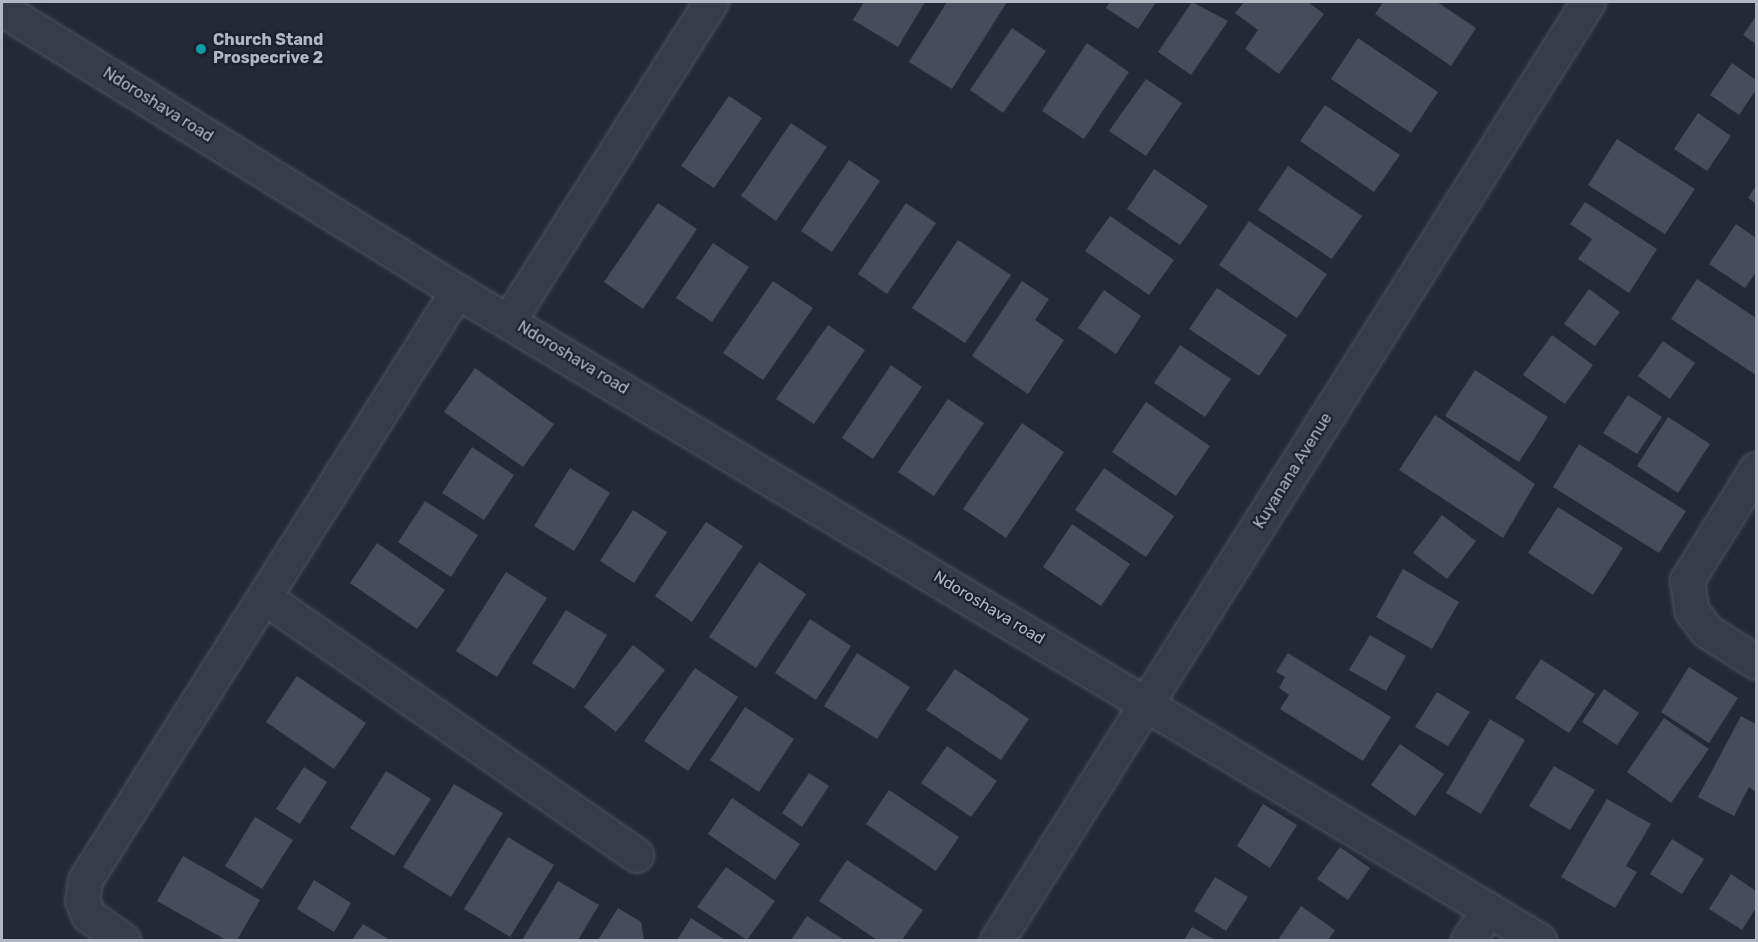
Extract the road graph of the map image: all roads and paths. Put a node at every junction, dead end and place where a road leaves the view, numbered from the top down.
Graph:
1 (711, 2) edge
2 (1588, 2) edge
3 (2, 9) edge
4 (458, 291) junction
5 (509, 320) junction
6 (1756, 469) edge
7 (264, 597) junction
8 (1756, 662) edge
9 (1147, 702) junction
10 (636, 855) dead end
11 (1489, 909) junction
12 (123, 940) edge
13 (997, 940) edge
14 (1468, 940) edge
15 (1539, 940) edge

1 - 5 street
2 - 9 street, Kuyanana Avenue
3 - 4 street, Ndoroshava road
4 - 5 street, Ndoroshava road
4 - 7 street
5 - 9 street, Ndoroshava road
6 - 8 street
7 - 10 street
7 - 12 street
9 - 11 street, Ndoroshava road
9 - 13 street, Kuyanana Avenue
11 - 14 street
11 - 15 street, Ndoroshava road

